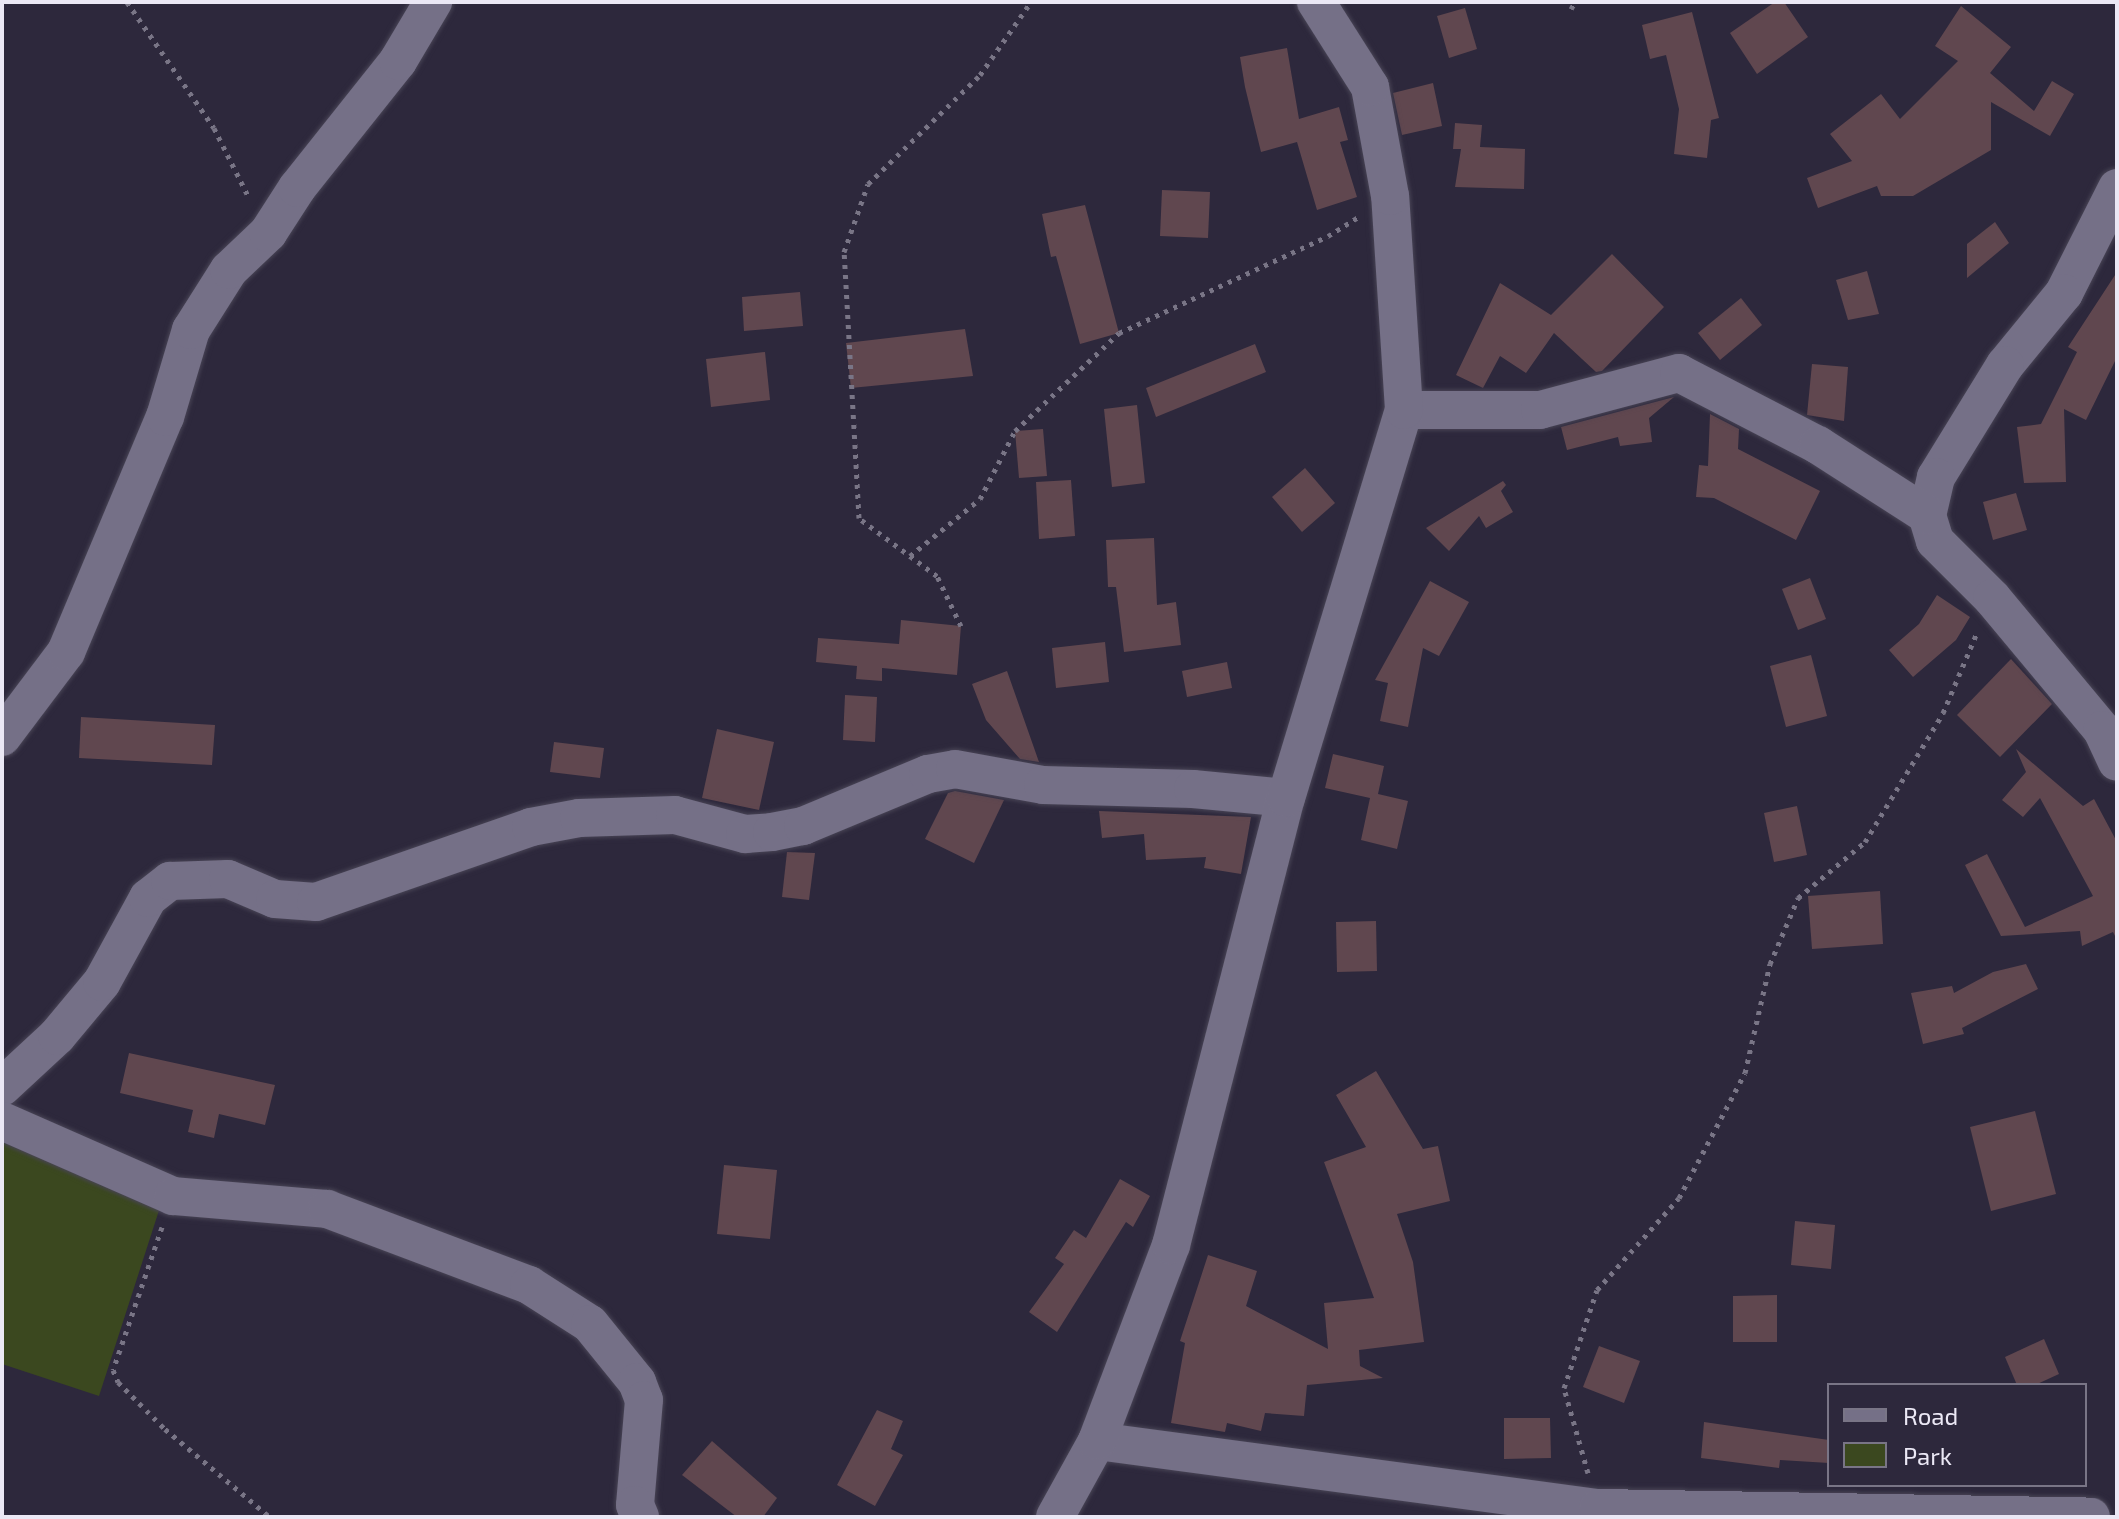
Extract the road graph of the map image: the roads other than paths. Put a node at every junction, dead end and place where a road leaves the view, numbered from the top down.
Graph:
1 (433, 2) edge
2 (1316, 2) edge
3 (2117, 188) edge
4 (1404, 410) junction
5 (1927, 515) junction
6 (2, 737) edge
7 (2117, 762) edge
8 (1286, 798) junction
9 (2, 1087) edge
10 (2, 1121) edge
11 (1097, 1441) junction
12 (1598, 1513) edge
13 (640, 1517) edge
14 (1055, 1517) edge
15 (2091, 1517) edge

1 - 6 street
2 - 4 street
3 - 5 street
4 - 5 street
4 - 8 street
5 - 7 street
8 - 9 street
8 - 11 street
10 - 13 street
11 - 12 street
11 - 14 street
12 - 15 street

